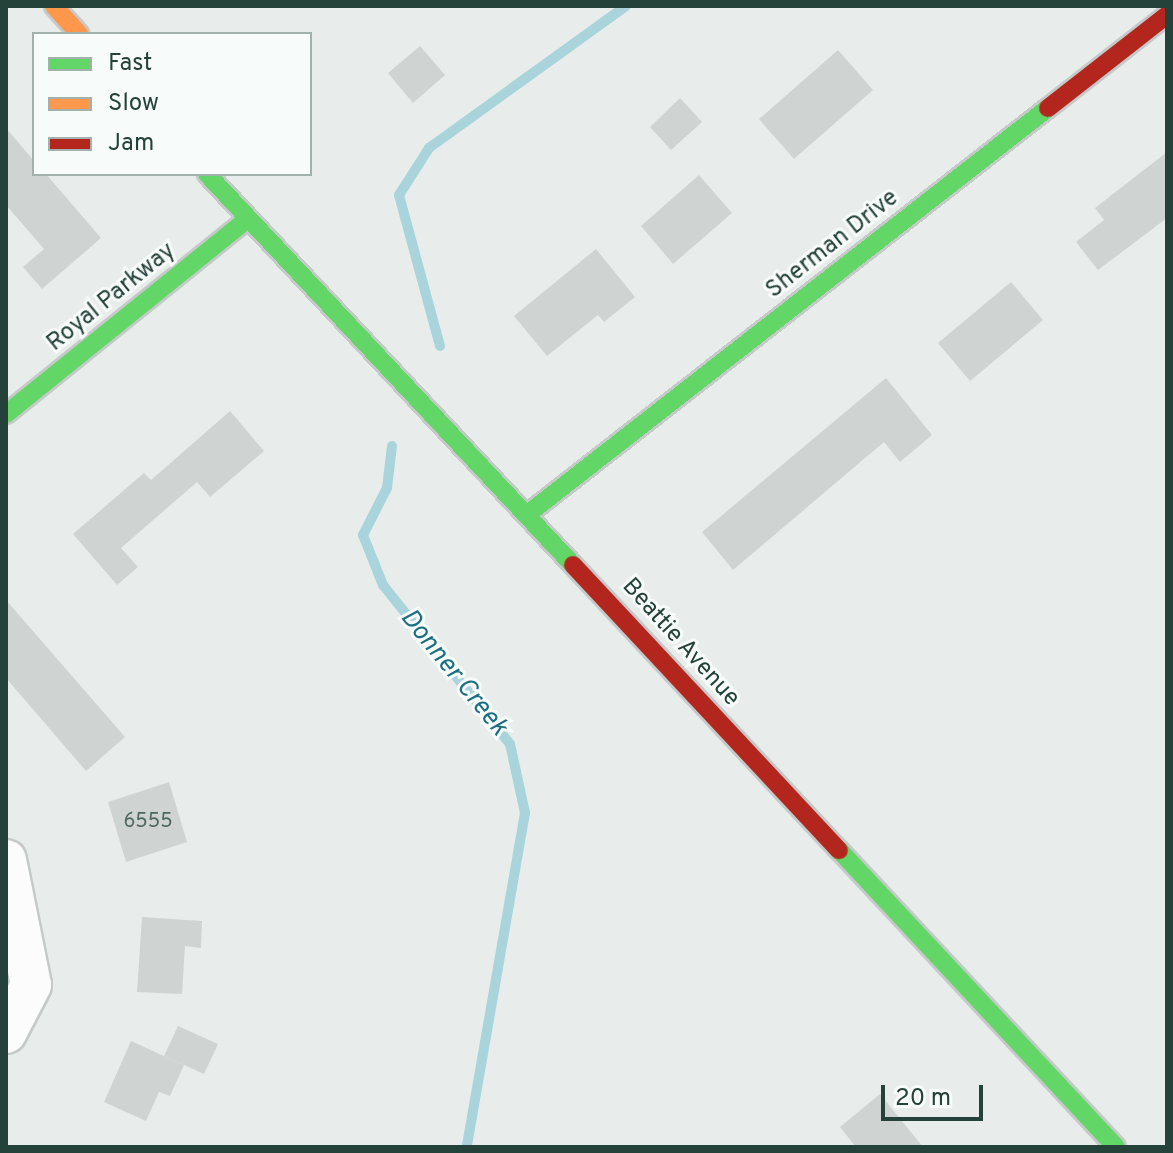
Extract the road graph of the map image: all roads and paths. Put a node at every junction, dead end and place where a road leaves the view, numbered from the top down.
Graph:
1 (54, 6) edge
2 (1167, 15) edge
3 (77, 32) edge
4 (209, 176) edge
5 (248, 219) junction
6 (6, 414) edge
7 (529, 513) junction
8 (6, 860) edge
9 (6, 1033) edge
10 (1116, 1147) edge

1 - 3 street
2 - 7 street, Sherman Drive
4 - 5 street, Beattie Avenue
5 - 6 street, Royal Parkway
5 - 7 street, Beattie Avenue
7 - 10 street, Beattie Avenue
8 - 9 street

